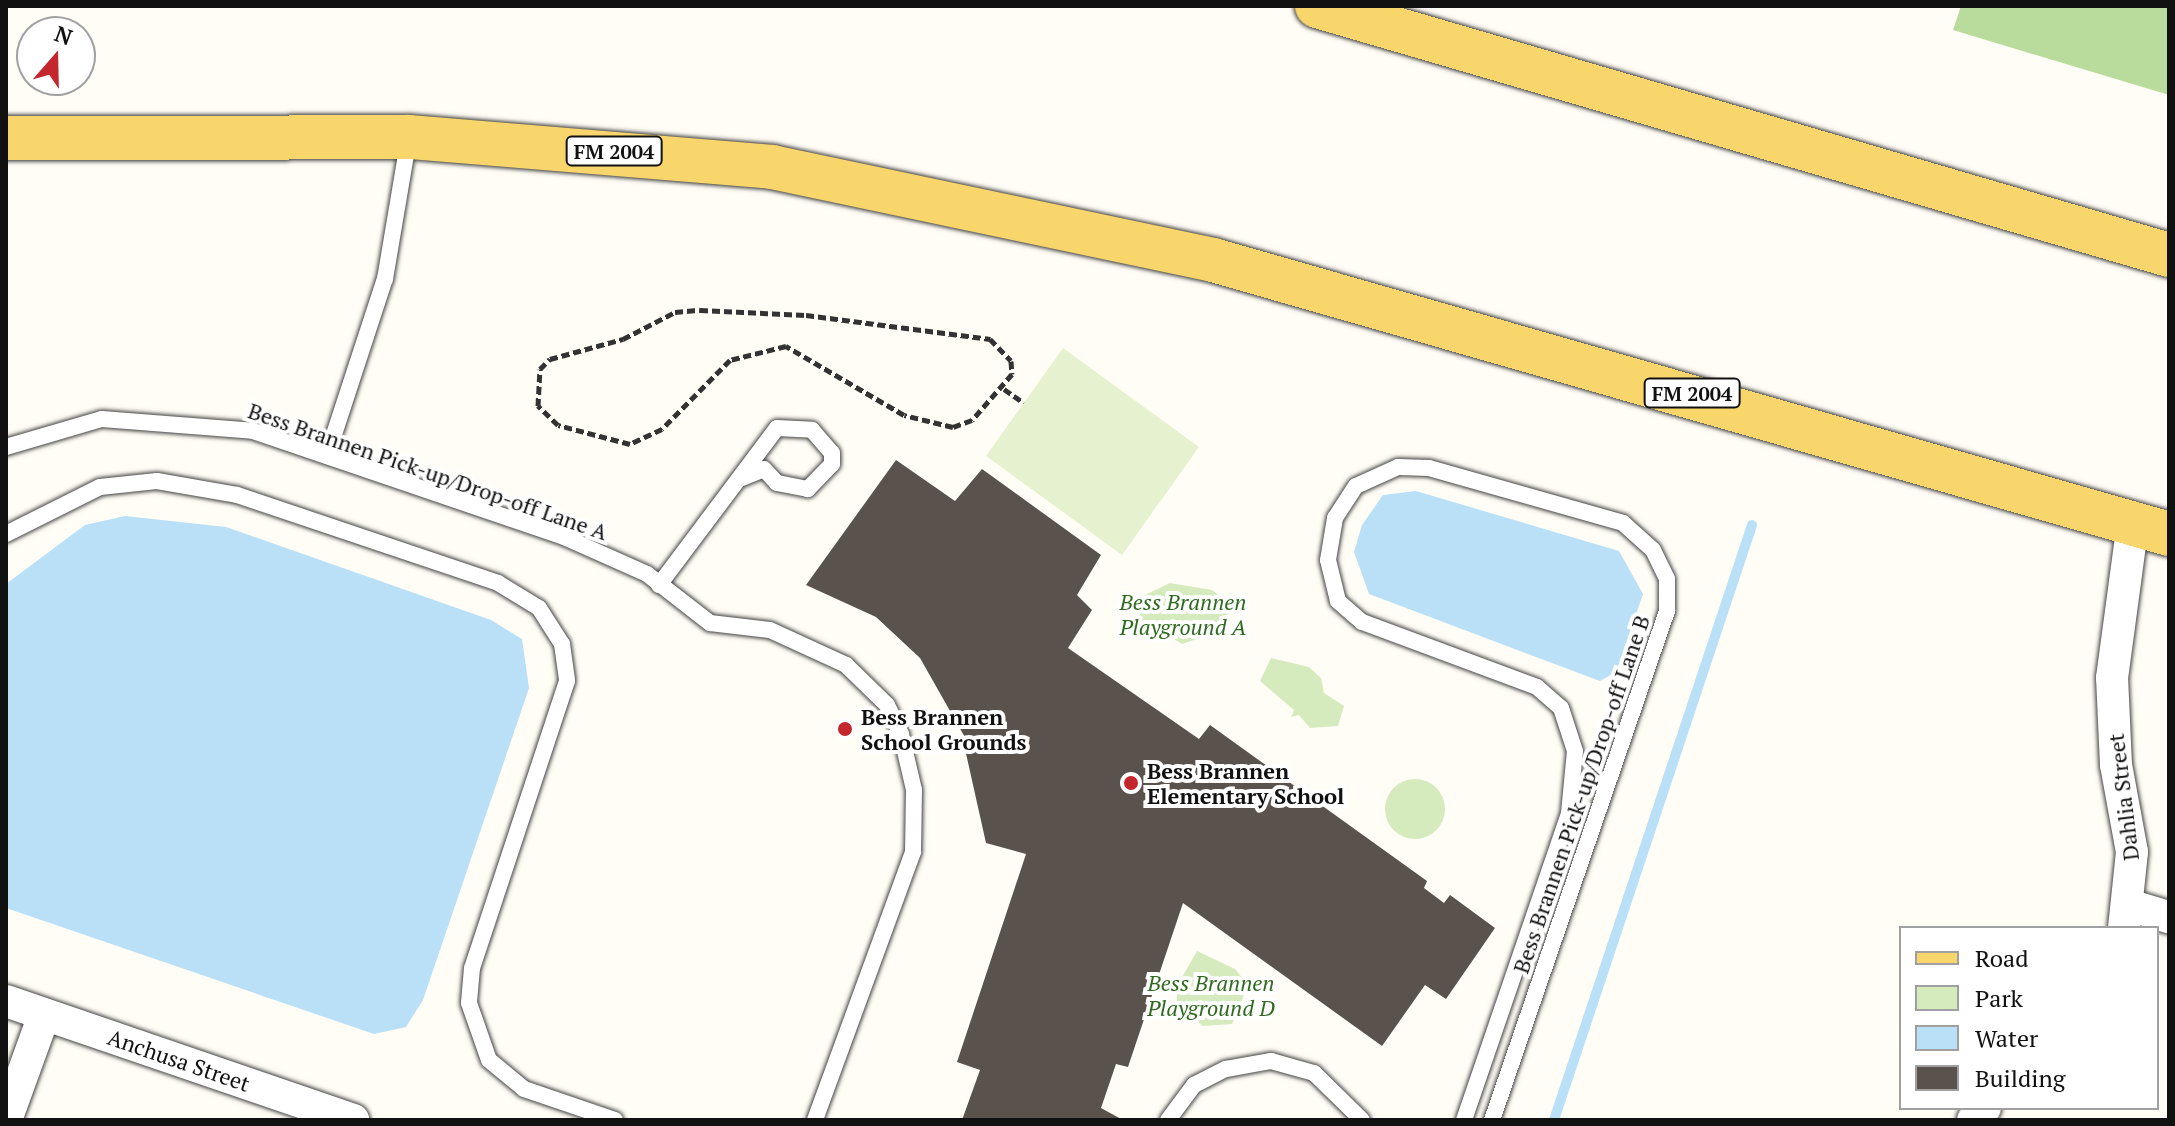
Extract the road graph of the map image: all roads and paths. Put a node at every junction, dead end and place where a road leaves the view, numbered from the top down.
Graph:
1 (1317, 6) edge
2 (409, 137) junction
3 (6, 138) edge
4 (2169, 255) edge
5 (1004, 389) junction
6 (1024, 403) dead end
7 (6, 447) edge
8 (327, 456) junction
9 (742, 478) junction
10 (2151, 528) edge
11 (6, 534) edge
12 (659, 585) junction
13 (2128, 917) edge
14 (2169, 917) edge
15 (6, 1001) edge
16 (44, 1015) junction
17 (6, 1120) edge
18 (353, 1120) edge
19 (615, 1120) edge
20 (815, 1120) edge
21 (1168, 1120) edge
22 (1362, 1120) edge
23 (1464, 1120) edge
24 (1492, 1120) edge

1 - 4 main road
2 - 3 main road, FM 2004 / FM 2004
2 - 8 lane
2 - 10 main road, FM 2004 / FM 2004
5 - 5 path
5 - 6 path
7 - 8 lane, Bess Brannen Pick-up/Drop-off Lane A
8 - 12 lane, Bess Brannen Pick-up/Drop-off Lane A
9 - 9 lane
9 - 12 lane
10 - 13 street, Dahlia Street
11 - 19 lane
12 - 20 lane, Bess Brannen Pick-up/Drop-off Lane A
13 - 14 street
15 - 16 street, Anchusa Street
16 - 17 street
16 - 18 street, Anchusa Street
21 - 22 lane
23 - 24 lane, Bess Brannen Pick-up/Drop-off Lane B

